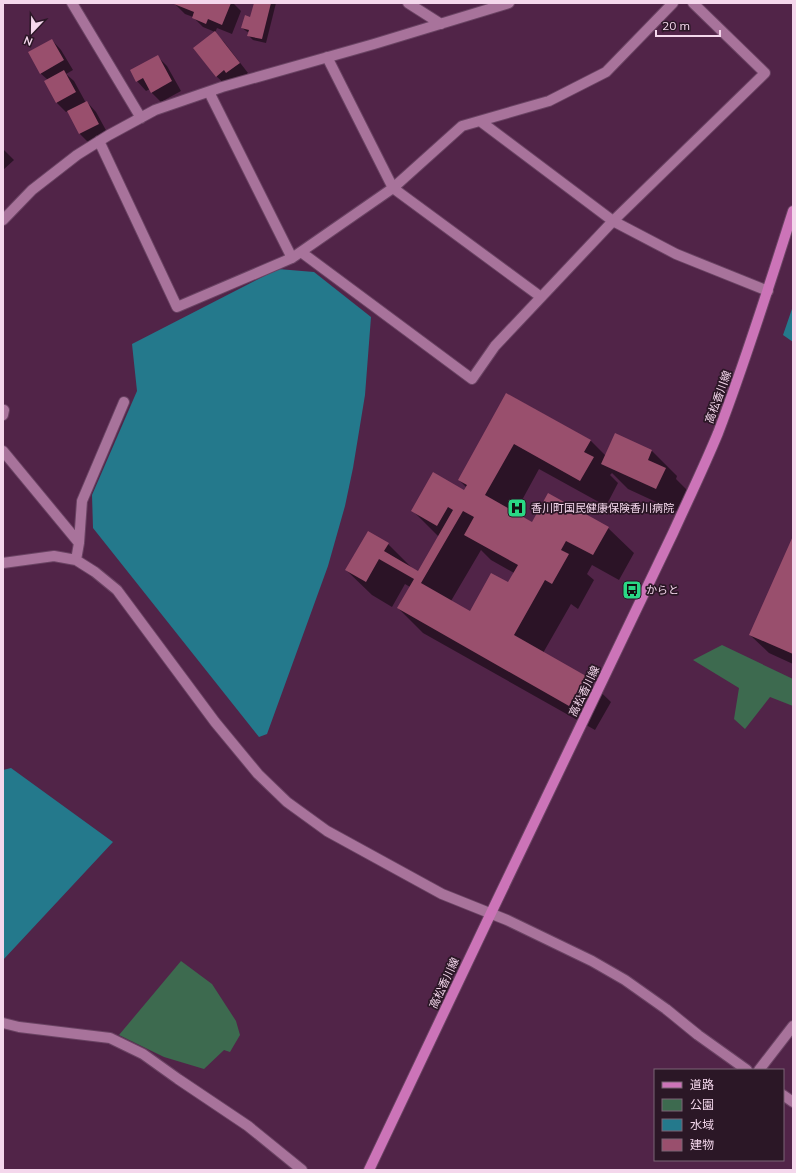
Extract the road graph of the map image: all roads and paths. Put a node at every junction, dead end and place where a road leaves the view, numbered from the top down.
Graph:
1 (72, 3) edge
2 (408, 3) edge
3 (510, 3) edge
4 (673, 3) edge
5 (693, 3) edge
6 (441, 24) junction
7 (327, 58) junction
8 (209, 92) junction
9 (141, 118) junction
10 (480, 121) junction
11 (99, 141) junction
12 (393, 188) junction
13 (793, 211) edge
14 (3, 220) edge
15 (613, 221) junction
16 (301, 252) junction
17 (292, 258) junction
18 (768, 291) junction
19 (542, 297) junction
20 (124, 402) dead end
21 (3, 451) edge
22 (79, 543) junction
23 (76, 560) junction
24 (3, 563) edge
25 (491, 913) junction
26 (3, 1023) edge
27 (793, 1026) edge
28 (747, 1069) edge
29 (759, 1069) edge
30 (784, 1096) edge
31 (793, 1102) edge
32 (302, 1170) edge
33 (369, 1170) edge

1 - 9 street
2 - 6 street
3 - 6 street
4 - 10 street
5 - 15 street
6 - 7 street
7 - 8 street
7 - 12 street
8 - 9 street
8 - 17 street
9 - 11 street
10 - 12 street
10 - 15 street
11 - 14 street
11 - 17 street
12 - 16 street
12 - 19 street
13 - 18 main road, 高松香川線
15 - 18 street
15 - 19 street
16 - 17 street
16 - 19 street
18 - 25 main road, 高松香川線
20 - 22 street
21 - 22 street
22 - 23 street
23 - 24 street
23 - 25 street
25 - 28 street
25 - 33 main road, 高松香川線
26 - 32 street
27 - 29 street
30 - 31 street

